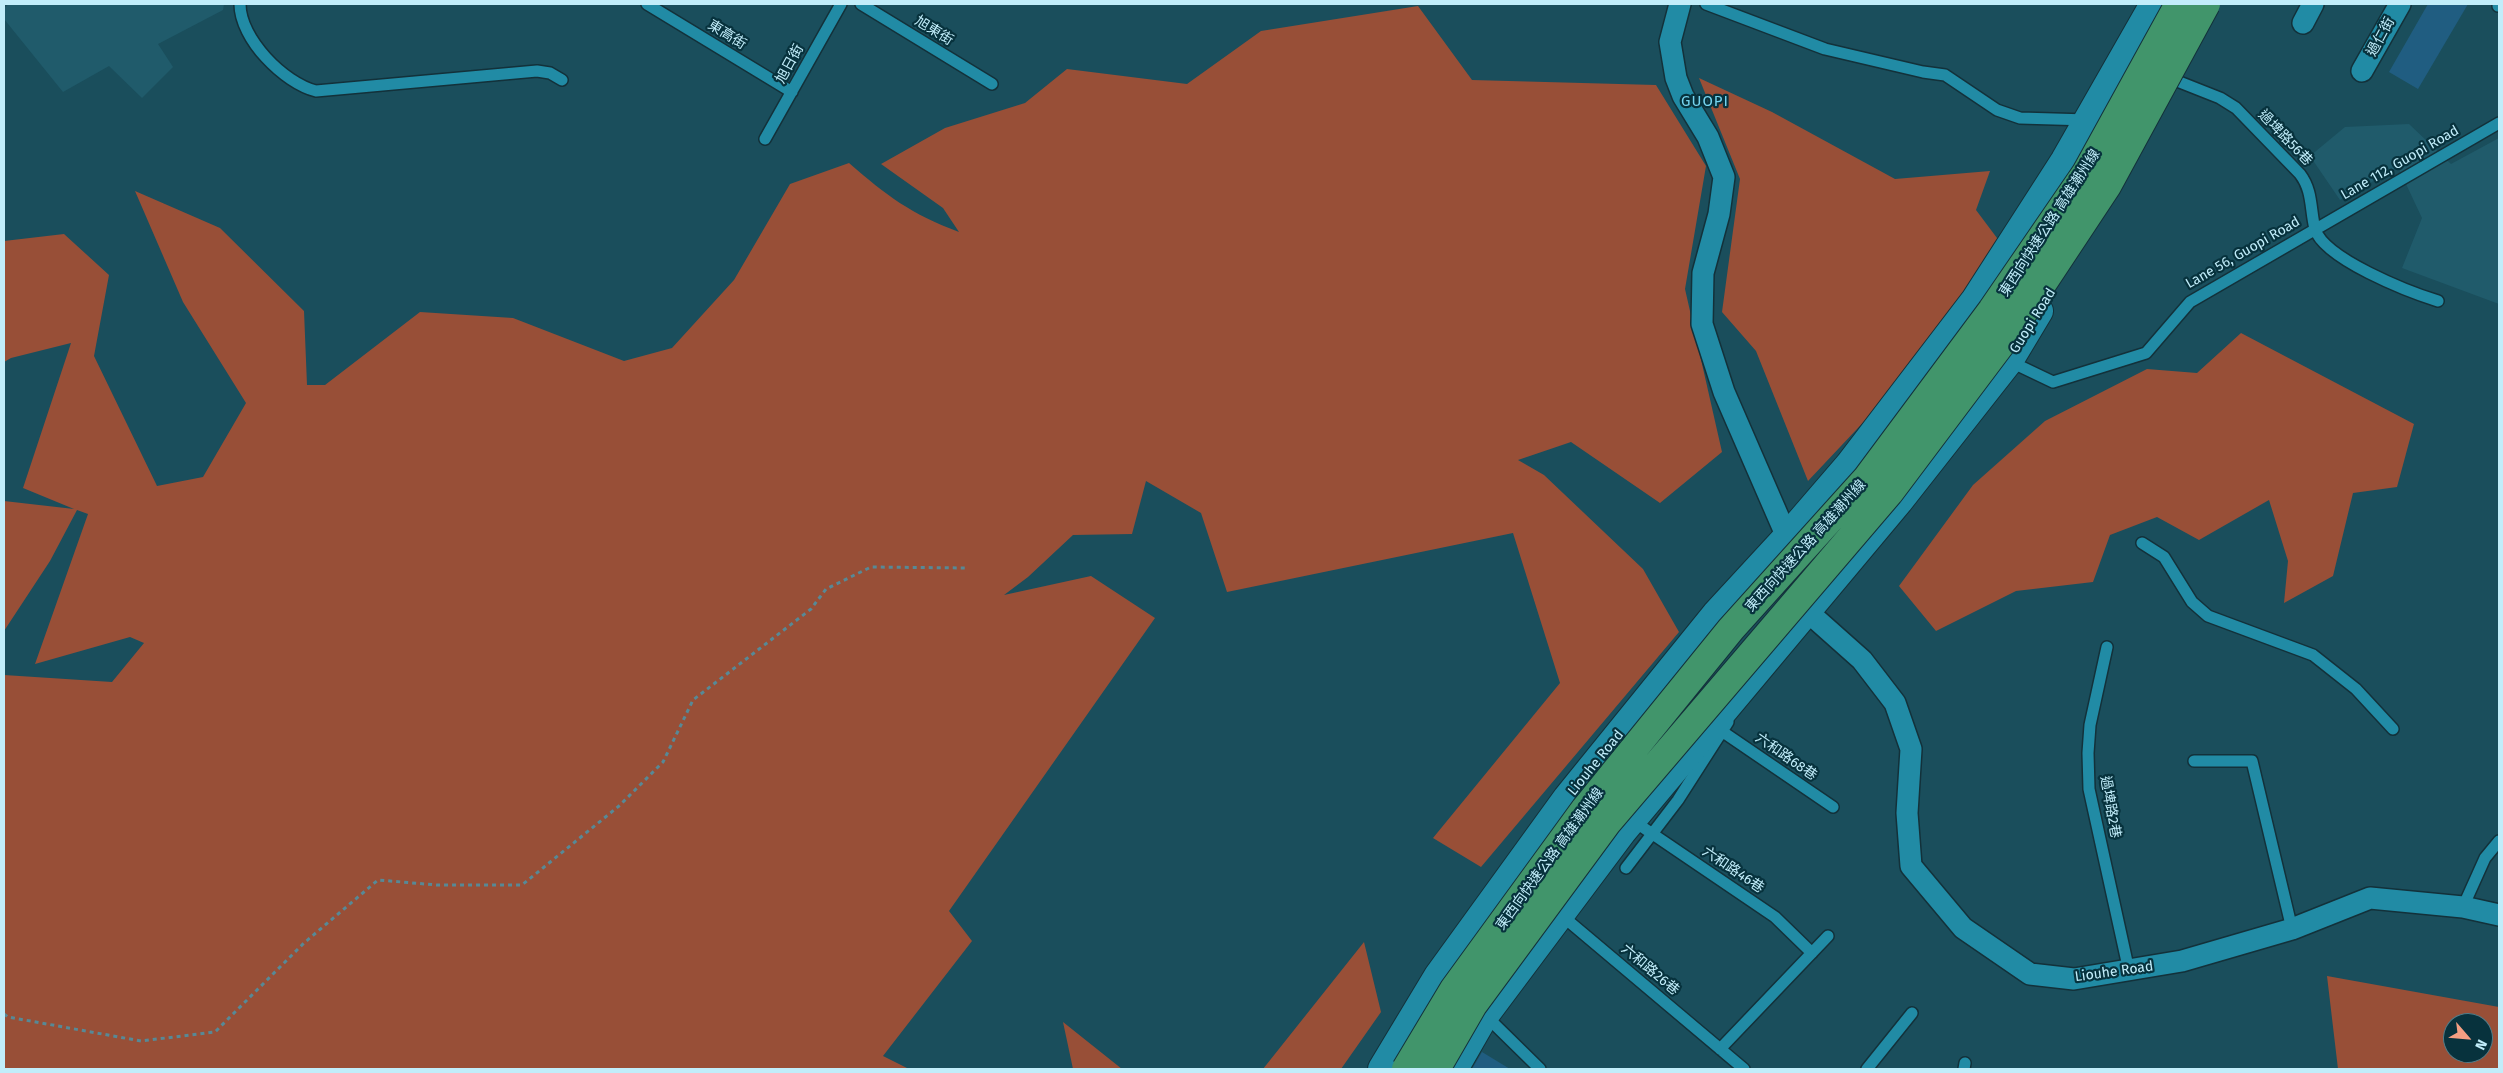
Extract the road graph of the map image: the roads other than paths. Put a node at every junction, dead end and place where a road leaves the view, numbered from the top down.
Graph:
1 (240, 4) edge
2 (647, 4) edge
3 (841, 4) edge
4 (861, 4) edge
5 (1680, 4) edge
6 (1706, 4) edge
7 (2154, 4) edge
8 (2179, 4) edge
9 (2206, 4) edge
10 (2220, 4) edge
11 (2313, 4) edge
12 (2400, 4) edge
13 (2303, 24) dead end
14 (2362, 71) dead end
15 (562, 80) dead end
16 (2177, 81) junction
17 (992, 84) dead end
18 (792, 92) junction
19 (2088, 120) junction
20 (2499, 124) edge
21 (765, 139) dead end
22 (2315, 228) junction
23 (2438, 301) dead end
24 (2009, 360) junction
25 (1787, 537) junction
26 (2142, 543) dead end
27 (1808, 612) junction
28 (2107, 647) dead end
29 (1745, 683) junction
30 (2393, 729) dead end
31 (1723, 732) junction
32 (2194, 761) dead end
33 (1833, 807) dead end
34 (1643, 827) junction
35 (2499, 841) edge
36 (1626, 868) dead end
37 (2463, 907) junction
38 (1560, 914) junction
39 (2499, 915) edge
40 (2292, 929) junction
41 (1828, 936) dead end
42 (1812, 953) junction
43 (2129, 971) junction
44 (1912, 1013) dead end
45 (1485, 1015) junction
46 (1720, 1049) junction
47 (1382, 1069) edge
48 (1406, 1069) edge
49 (1436, 1069) edge
50 (1454, 1069) edge
51 (1540, 1069) edge
52 (1744, 1069) edge
53 (1867, 1069) edge

1 - 15 lane
2 - 18 lane, 東高街
3 - 18 lane, 旭日街
4 - 17 lane, 旭東街
5 - 25 street
6 - 19 lane
7 - 19 main road
8 - 48 highway, 東西向快速公路 高雄潮州線, bridge
9 - 49 highway, 東西向快速公路 高雄潮州線, bridge
10 - 16 main road, Guopi Road
11 - 13 street
12 - 14 street, 過仁街
16 - 22 lane, 過埤路56巷
16 - 24 main road, Guopi Road
18 - 21 lane, 旭日街
19 - 25 main road
20 - 22 lane, Lane 112, Guopi Road
22 - 23 lane, 過埤路56巷
22 - 24 lane, Lane 56, Guopi Road
24 - 27 main road, Guopi Road
25 - 27 street
25 - 47 main road, Liouhe Road
26 - 30 lane
27 - 29 main road
27 - 43 street, Liouhe Road
28 - 43 lane, 過埤路2巷
29 - 31 lane
29 - 34 main road
31 - 33 lane, 六和路68巷
31 - 34 lane
32 - 40 lane
34 - 36 lane
34 - 38 main road
34 - 42 lane, 六和路46巷
35 - 37 lane
37 - 39 street, Liouhe Road
37 - 40 street, Liouhe Road
38 - 45 main road
38 - 46 lane, 六和路26巷
40 - 43 street, Liouhe Road
41 - 42 lane
42 - 46 lane
44 - 53 lane
45 - 50 main road
45 - 51 lane
46 - 52 lane, 六和路26巷

